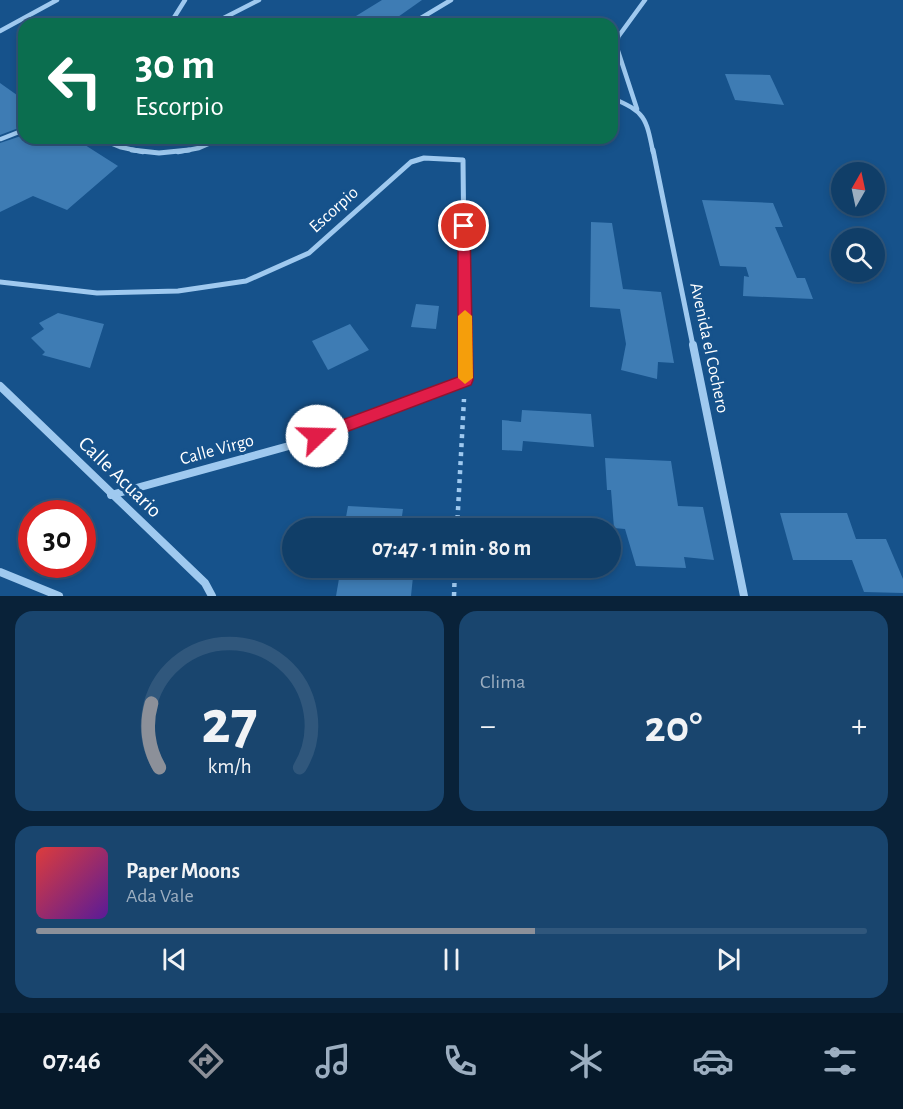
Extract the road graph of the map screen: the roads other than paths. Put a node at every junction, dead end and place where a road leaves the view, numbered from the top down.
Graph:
1 (57, 0) edge
2 (185, 0) edge
3 (259, 0) edge
4 (451, 0) edge
5 (645, 0) edge
6 (24, 18) edge
7 (174, 18) edge
8 (224, 18) edge
9 (422, 18) edge
10 (18, 21) edge
11 (0, 31) edge
12 (618, 37) edge
13 (618, 51) edge
14 (618, 101) edge
15 (637, 109) junction
16 (18, 132) edge
17 (2, 139) dead end
18 (108, 144) edge
19 (208, 144) edge
20 (0, 282) edge
21 (465, 380) joint
22 (0, 386) edge
23 (111, 495) junction
24 (0, 572) edge
25 (59, 596) edge
26 (212, 596) edge
27 (744, 596) edge

1 - 6 street
2 - 7 street
3 - 8 street
4 - 9 street
5 - 12 street, Avenida el Cochero
10 - 11 street
13 - 15 street, Avenida el Cochero
14 - 15 street
15 - 27 street, Avenida el Cochero
16 - 17 street
18 - 19 street
20 - 21 street, Escorpio
21 - 23 street, Calle Virgo
22 - 23 street, Calle Acuario
23 - 26 street, Calle Acuario
24 - 25 street

